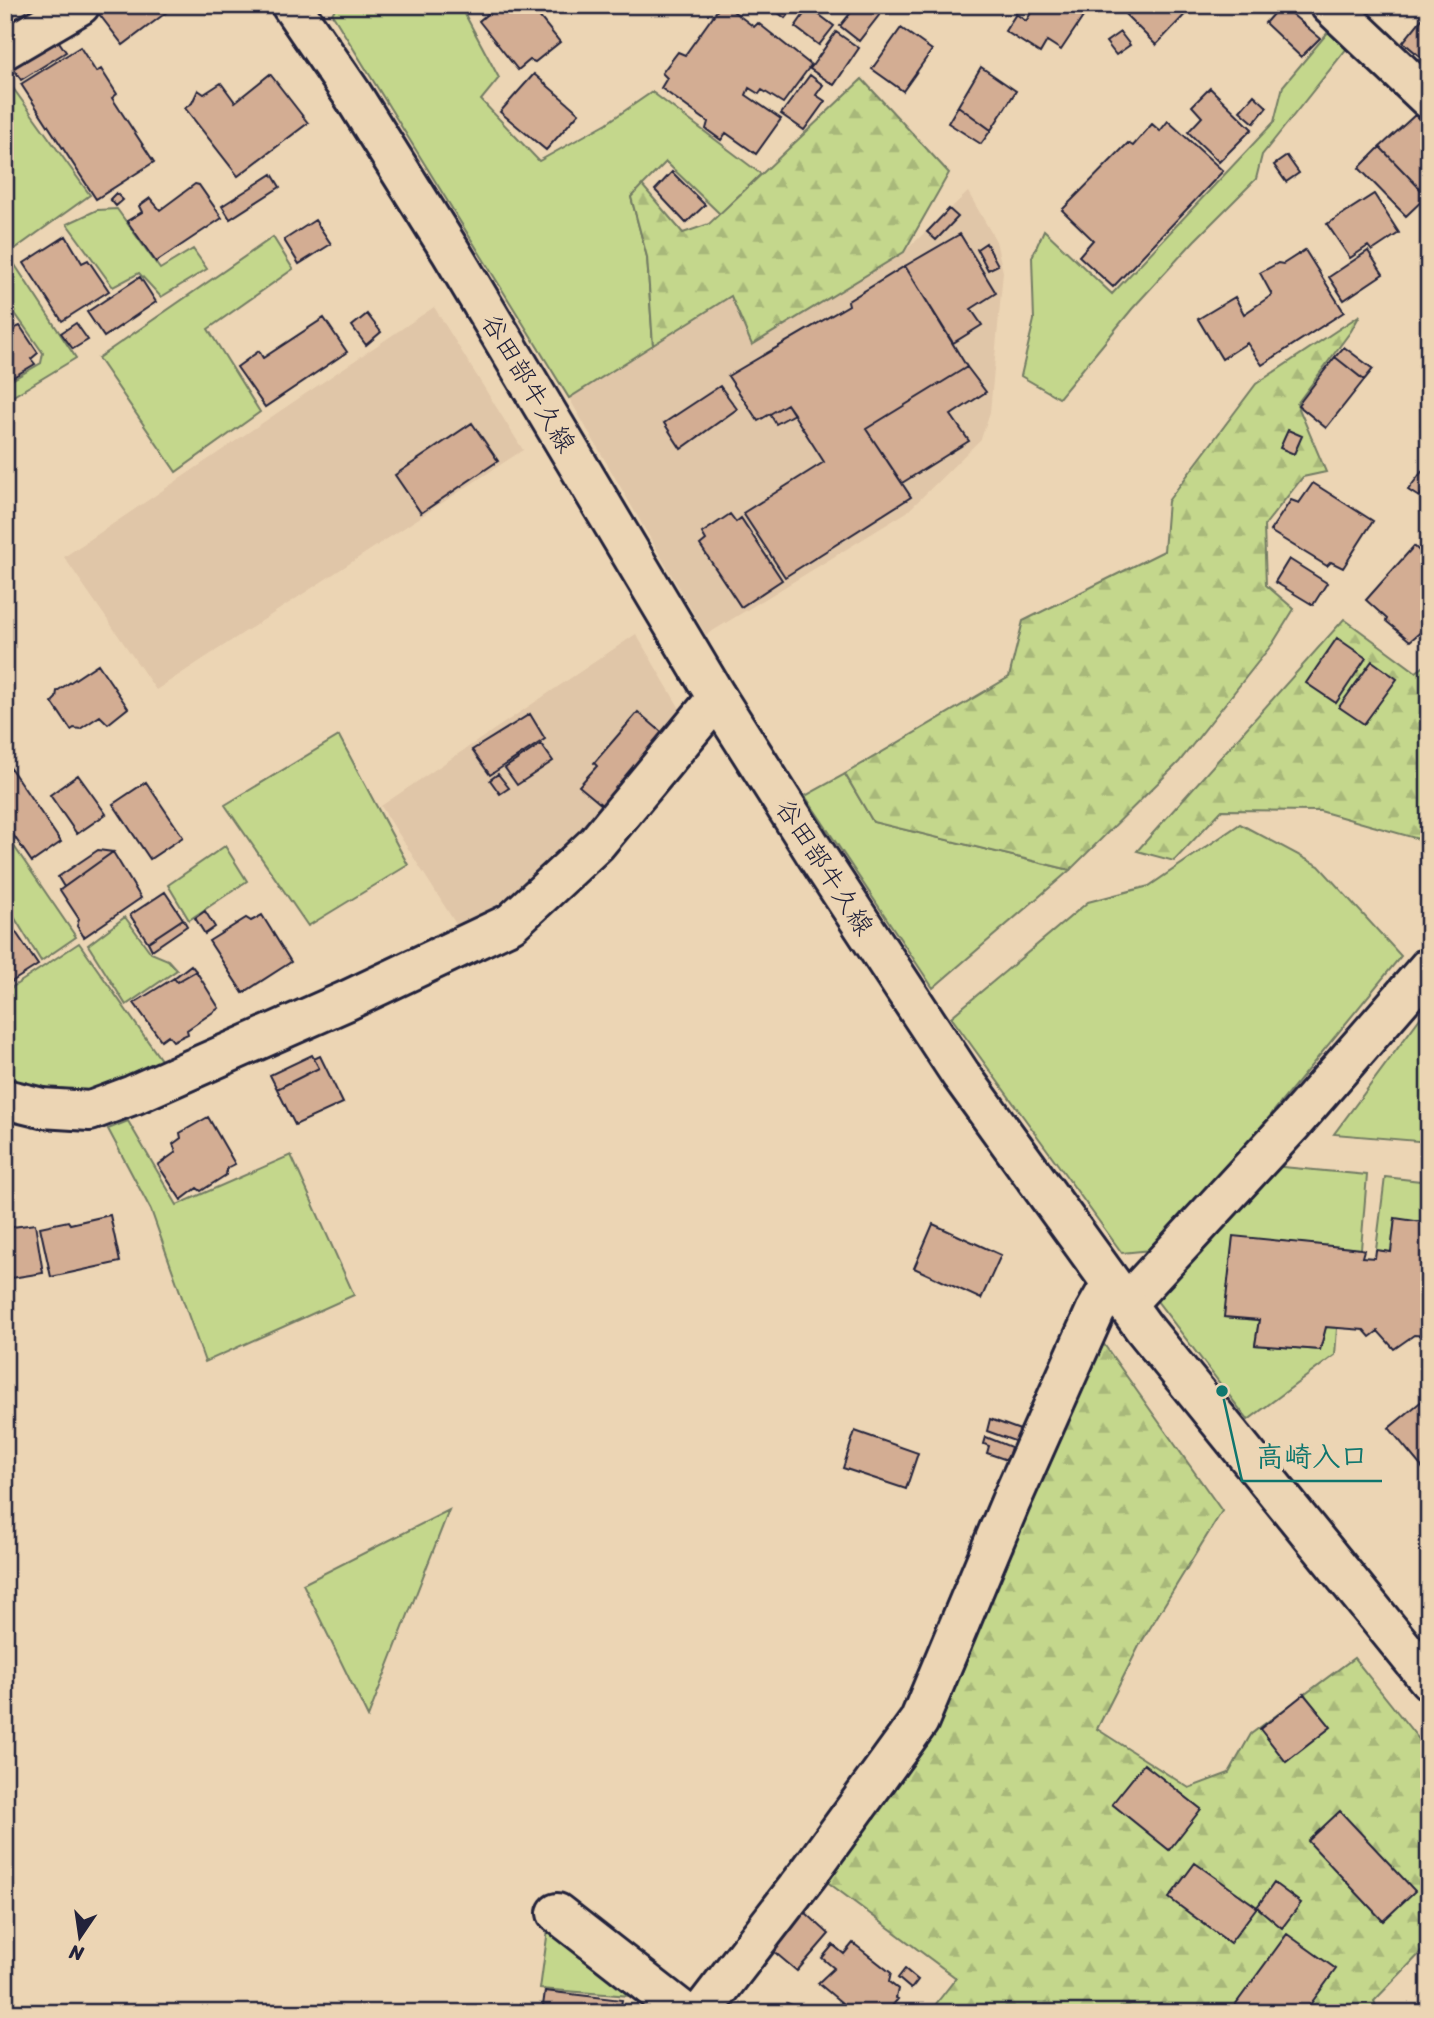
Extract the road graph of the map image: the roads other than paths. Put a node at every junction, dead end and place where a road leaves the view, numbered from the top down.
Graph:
1 (80, 5) edge
2 (291, 5) edge
3 (1330, 5) edge
4 (5, 49) edge
5 (1429, 99) edge
6 (717, 698) junction
7 (1429, 967) edge
8 (5, 1100) edge
9 (1118, 1294) junction
10 (1429, 1679) edge
11 (557, 1913) dead end
12 (685, 2013) edge
13 (701, 2013) edge

1 - 4 street
2 - 6 street, 谷田部牛久線
3 - 5 street
6 - 8 street
6 - 9 street, 谷田部牛久線
7 - 9 street
9 - 10 street, 谷田部牛久線
9 - 13 street
11 - 12 street

